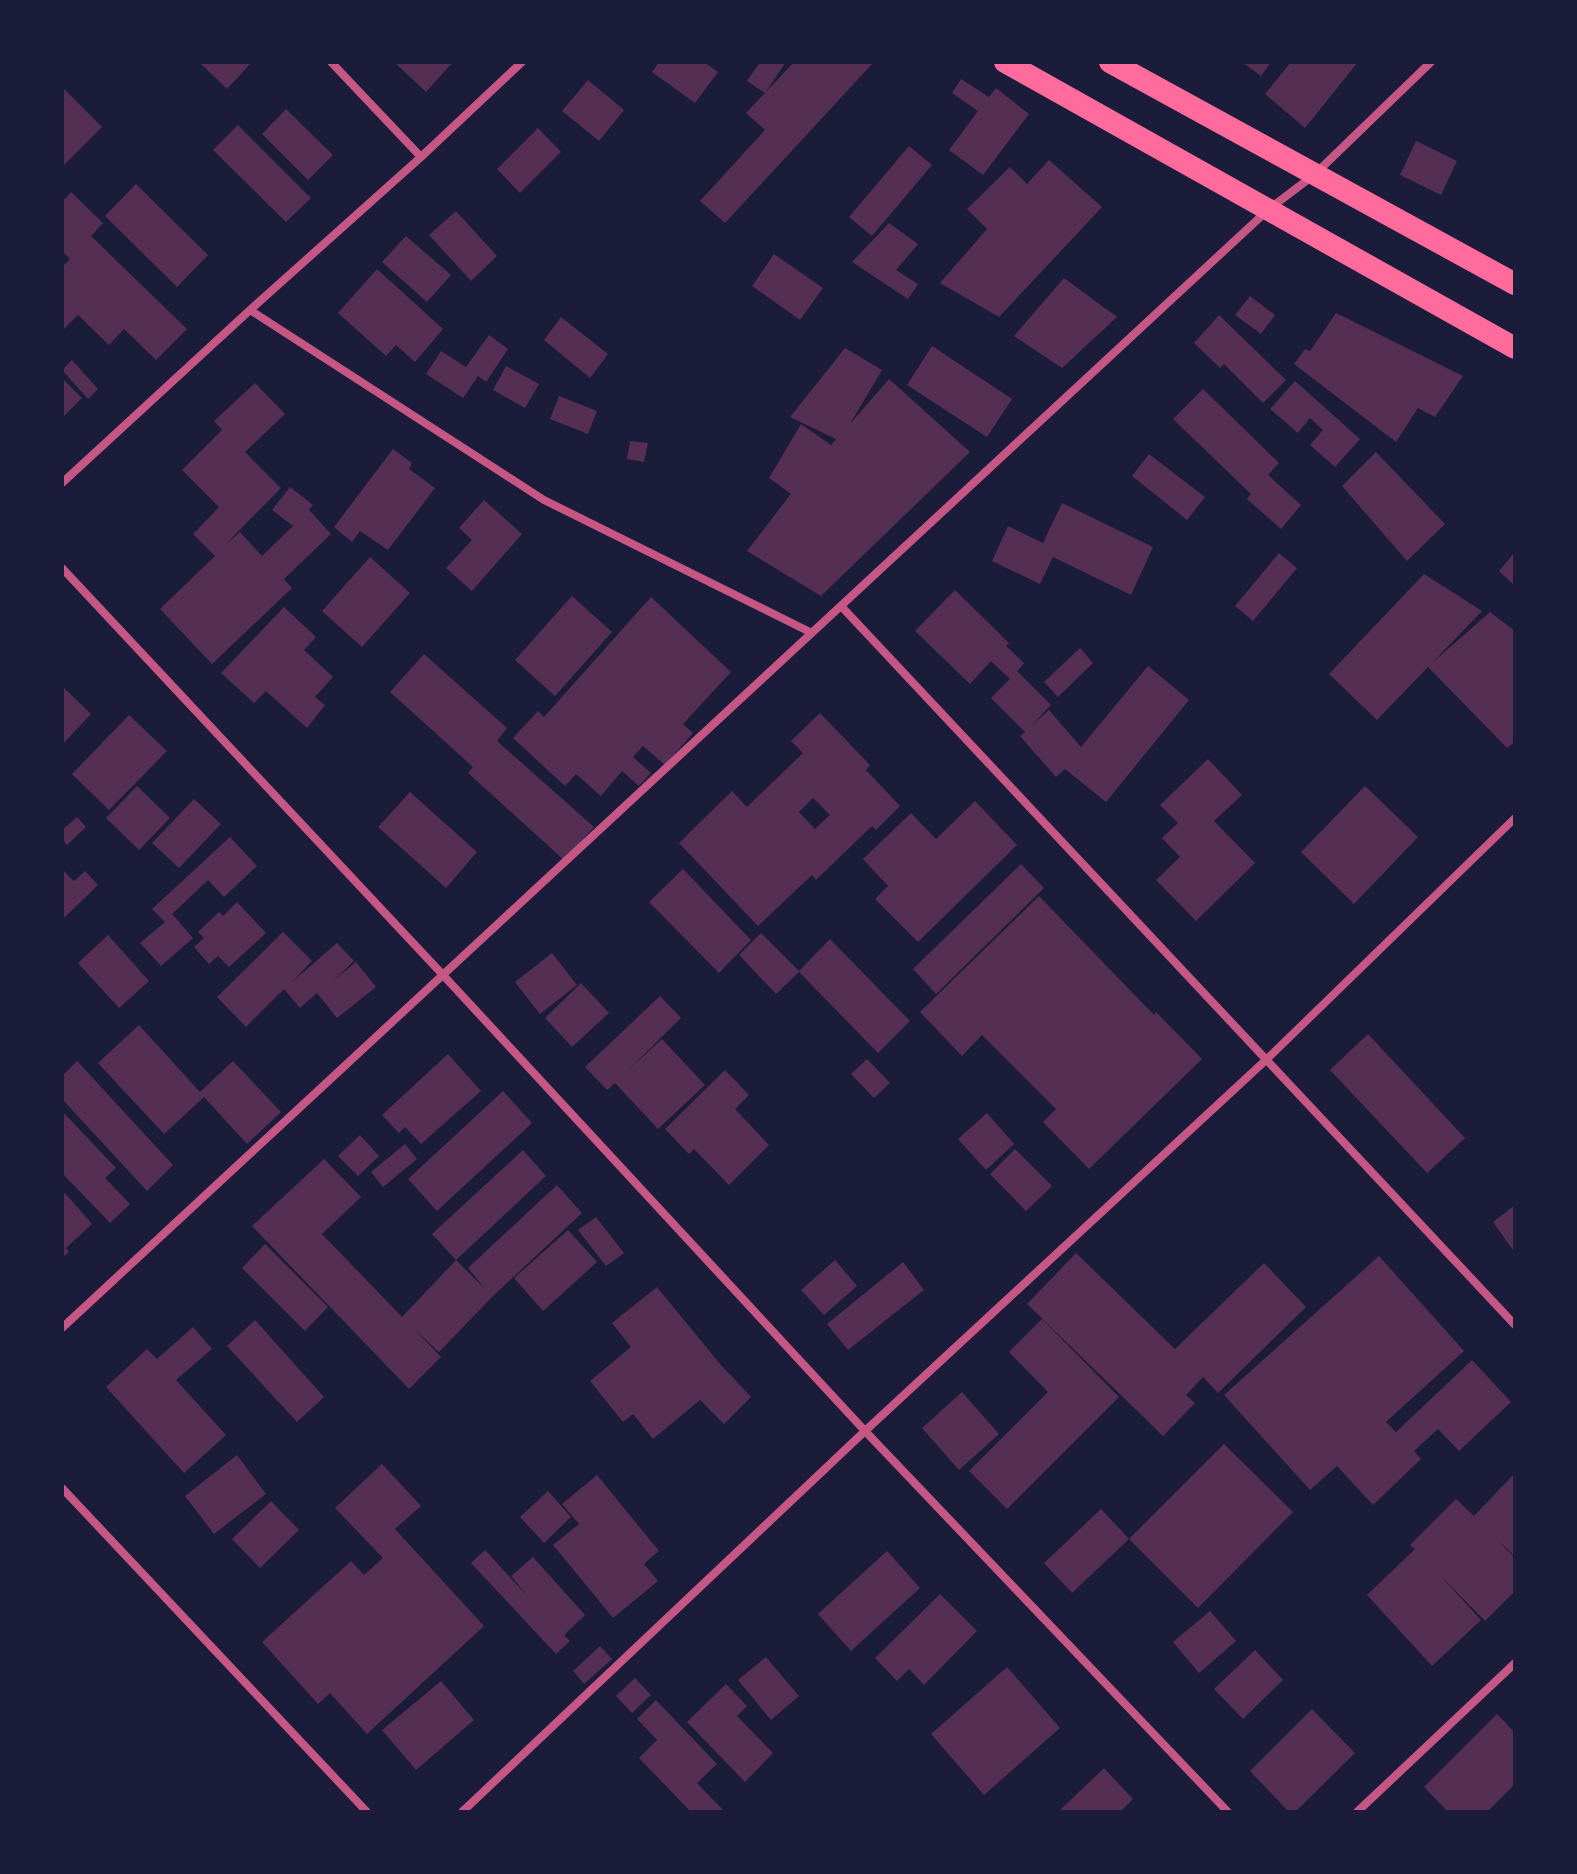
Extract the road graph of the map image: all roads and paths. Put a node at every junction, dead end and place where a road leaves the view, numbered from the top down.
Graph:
1 (331, 62) edge
2 (522, 62) edge
3 (1005, 62) edge
4 (1110, 62) edge
5 (1431, 62) edge
6 (421, 157) junction
7 (1314, 175) junction
8 (1269, 209) junction
9 (1515, 284) edge
10 (250, 310) junction
11 (1515, 348) edge
12 (62, 483) edge
13 (62, 568) edge
14 (841, 606) junction
15 (812, 633) junction
16 (1515, 818) edge
17 (443, 975) junction
18 (1267, 1059) junction
19 (1515, 1325) edge
20 (62, 1328) edge
21 (865, 1431) junction
22 (62, 1488) edge
23 (1515, 1663) edge
24 (367, 1812) edge
25 (462, 1812) edge
26 (1228, 1812) edge
27 (1357, 1812) edge

1 - 6 street
2 - 6 street
3 - 8 highway
4 - 7 highway
5 - 7 street
6 - 10 street
7 - 8 street
7 - 9 highway
8 - 11 highway
8 - 14 street
10 - 12 street
10 - 15 street
13 - 17 street
14 - 15 street
14 - 18 street
15 - 17 street
16 - 18 street
17 - 20 street
17 - 21 street
18 - 19 street
18 - 21 street
21 - 25 street
21 - 26 street
22 - 24 street
23 - 27 street

